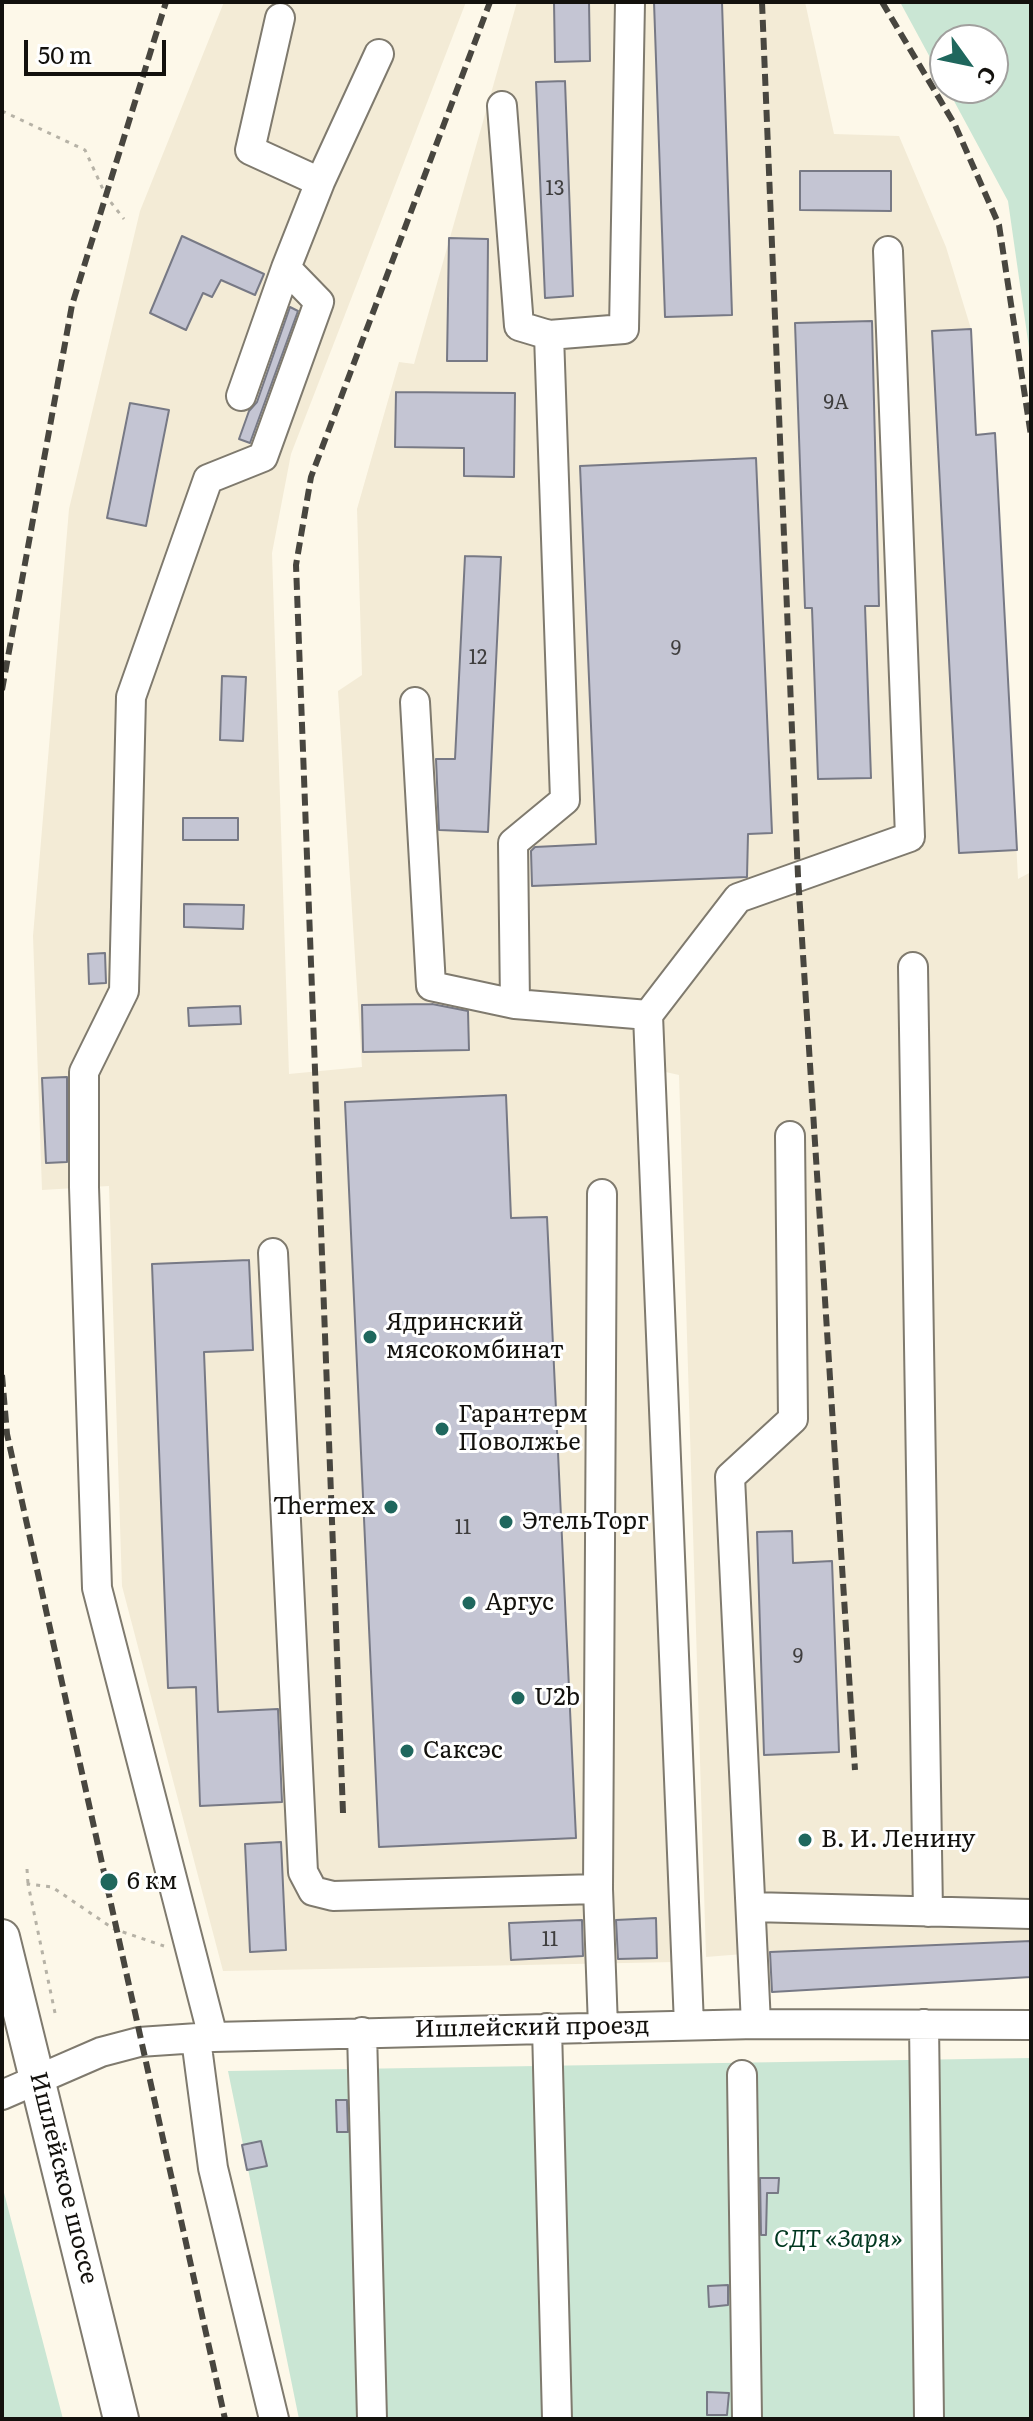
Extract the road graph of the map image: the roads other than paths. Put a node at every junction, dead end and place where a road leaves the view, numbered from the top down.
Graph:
1 (630, 2) edge
2 (280, 18) dead end
3 (379, 54) dead end
4 (502, 106) dead end
5 (320, 182) junction
6 (888, 251) dead end
7 (286, 268) junction
8 (549, 335) junction
9 (241, 396) dead end
10 (415, 702) dead end
11 (913, 967) dead end
12 (515, 1004) junction
13 (648, 1015) junction
14 (790, 1136) dead end
15 (602, 1194) dead end
16 (273, 1253) dead end
17 (598, 1889) junction
18 (751, 1907) junction
19 (928, 1912) junction
20 (1031, 1914) edge
21 (2, 1937) edge
22 (756, 2024) junction
23 (924, 2024) junction
24 (689, 2025) junction
25 (1031, 2025) edge
26 (603, 2027) junction
27 (547, 2028) junction
28 (362, 2032) junction
29 (204, 2038) junction
30 (742, 2075) dead end
31 (38, 2076) junction
32 (2, 2095) edge
33 (121, 2419) edge
34 (274, 2419) edge
35 (372, 2419) edge
36 (557, 2419) edge
37 (747, 2419) edge
38 (929, 2419) edge

1 - 8 street
2 - 5 street
3 - 5 street
4 - 8 street
5 - 7 street
6 - 13 street
7 - 9 street
7 - 29 street
8 - 12 street
10 - 12 street
11 - 19 street
12 - 13 street
13 - 24 street
14 - 18 street
15 - 17 street
16 - 17 street
17 - 26 street
18 - 19 street
18 - 22 street
19 - 20 street
21 - 31 main road, Ишлейское шоссе
22 - 23 street, Ишлейский проезд
22 - 24 street, Ишлейский проезд
23 - 25 street, Ишлейский проезд
23 - 38 street
24 - 26 street, Ишлейский проезд
26 - 27 street, Ишлейский проезд
27 - 28 street, Ишлейский проезд
27 - 36 street
28 - 29 street, Ишлейский проезд
28 - 35 street
29 - 31 street, Ишлейский проезд
29 - 34 street
30 - 37 street
31 - 32 street, Ишлейский проезд
31 - 33 main road, Ишлейское шоссе

